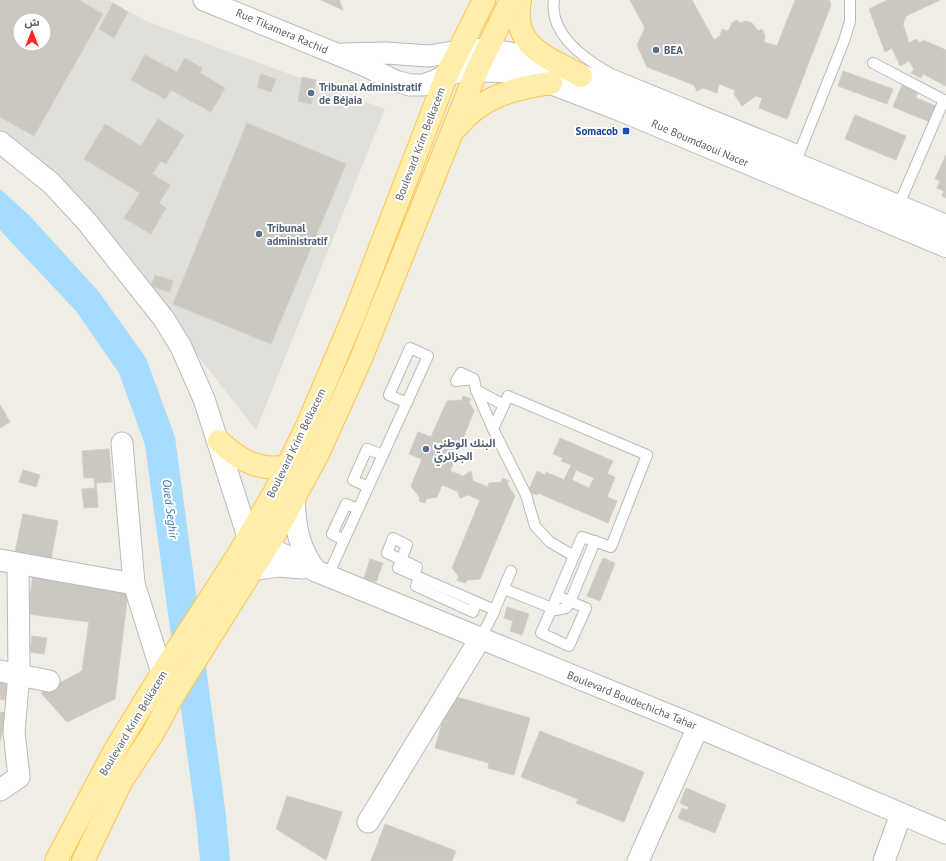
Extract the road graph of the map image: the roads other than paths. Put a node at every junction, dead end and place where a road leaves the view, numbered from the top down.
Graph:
1 (484, 0) edge
2 (511, 0) edge
3 (520, 0) edge
4 (554, 0) edge
5 (850, 0) edge
6 (218, 2) edge
7 (849, 24) junction
8 (855, 38) dead end
9 (486, 50) junction
10 (458, 51) junction
11 (336, 54) junction
12 (873, 63) dead end
13 (477, 70) junction
14 (447, 74) junction
15 (581, 76) junction
16 (551, 83) junction
17 (945, 99) edge
18 (943, 111) edge
19 (452, 133) junction
20 (0, 142) edge
21 (794, 165) junction
22 (895, 215) junction
23 (946, 226) edge
24 (946, 246) edge
25 (474, 379) dead end
26 (476, 390) junction
27 (407, 403) junction
28 (504, 405) junction
29 (493, 429) junction
30 (219, 441) junction
31 (122, 443) dead end
32 (383, 455) junction
33 (287, 466) junction
34 (368, 487) junction
35 (294, 497) junction
36 (595, 541) junction
37 (251, 556) junction
38 (574, 556) junction
39 (401, 559) dead end
40 (9, 562) edge
41 (511, 571) dead end
42 (322, 573) junction
43 (134, 584) junction
44 (504, 589) junction
45 (557, 596) junction
46 (570, 602) junction
47 (552, 608) junction
48 (495, 610) junction
49 (480, 639) junction
50 (10, 672) edge
51 (162, 673) junction
52 (49, 681) dead end
53 (698, 727) junction
54 (0, 790) edge
55 (901, 814) junction
56 (368, 822) dead end
57 (946, 833) edge
58 (56, 861) edge
59 (83, 861) edge
60 (638, 861) edge
61 (884, 861) edge

1 - 10 main road, Boulevard Krim Belkacem
2 - 9 main road, Boulevard Krim Belkacem
3 - 15 main road
4 - 21 lane
5 - 7 lane
6 - 11 street, Rue Tikamera Rachid
7 - 8 lane
7 - 21 lane
9 - 10 street, Rue Boumdaoui Nacer
9 - 13 main road, Boulevard Krim Belkacem
9 - 15 street, Rue Boumdaoui Nacer
10 - 11 street, Rue Tikamera Rachid
10 - 14 main road, Boulevard Krim Belkacem
11 - 14 street, Rue Tikamera Rachid
12 - 17 lane
13 - 14 street, Rue Boumdaoui Nacer
13 - 16 street, Rue Boumdaoui Nacer
13 - 19 main road, Boulevard Krim Belkacem
14 - 33 main road, Boulevard Krim Belkacem
15 - 21 street, Rue Boumdaoui Nacer
16 - 19 main road
16 - 21 street, Rue Boumdaoui Nacer
17 - 18 lane
18 - 22 lane
19 - 35 main road, Boulevard Krim Belkacem
20 - 30 street
21 - 22 street, Rue Boumdaoui Nacer
22 - 23 street, Rue Boumdaoui Nacer
22 - 24 street, Rue Boumdaoui Nacer
25 - 26 lane
26 - 28 lane
26 - 29 lane
27 - 27 lane
27 - 32 lane
28 - 29 lane
28 - 36 lane
29 - 38 lane
30 - 33 main road
30 - 37 street
31 - 43 street
32 - 34 lane
32 - 34 lane
33 - 37 main road, Boulevard Krim Belkacem
34 - 42 lane
35 - 37 main road, Boulevard Krim Belkacem
35 - 42 street
36 - 38 lane
36 - 46 lane
37 - 42 street, Boulevard Boudechicha Tahar
37 - 42 street, Boulevard Boudechicha Tahar
37 - 51 main road, Boulevard Krim Belkacem
37 - 59 main road, Boulevard Krim Belkacem
38 - 45 lane
39 - 48 lane
40 - 43 street
40 - 50 street
41 - 44 lane
42 - 49 street, Boulevard Boudechicha Tahar
43 - 51 street
44 - 47 lane
44 - 48 lane
45 - 46 lane
45 - 47 lane
46 - 47 lane
46 - 47 lane
48 - 49 lane
49 - 53 street, Boulevard Boudechicha Tahar
49 - 56 street
50 - 52 street
50 - 54 street
51 - 58 main road, Boulevard Krim Belkacem
53 - 55 street, Boulevard Boudechicha Tahar
53 - 60 street
55 - 57 street, Boulevard Boudechicha Tahar
55 - 61 street

